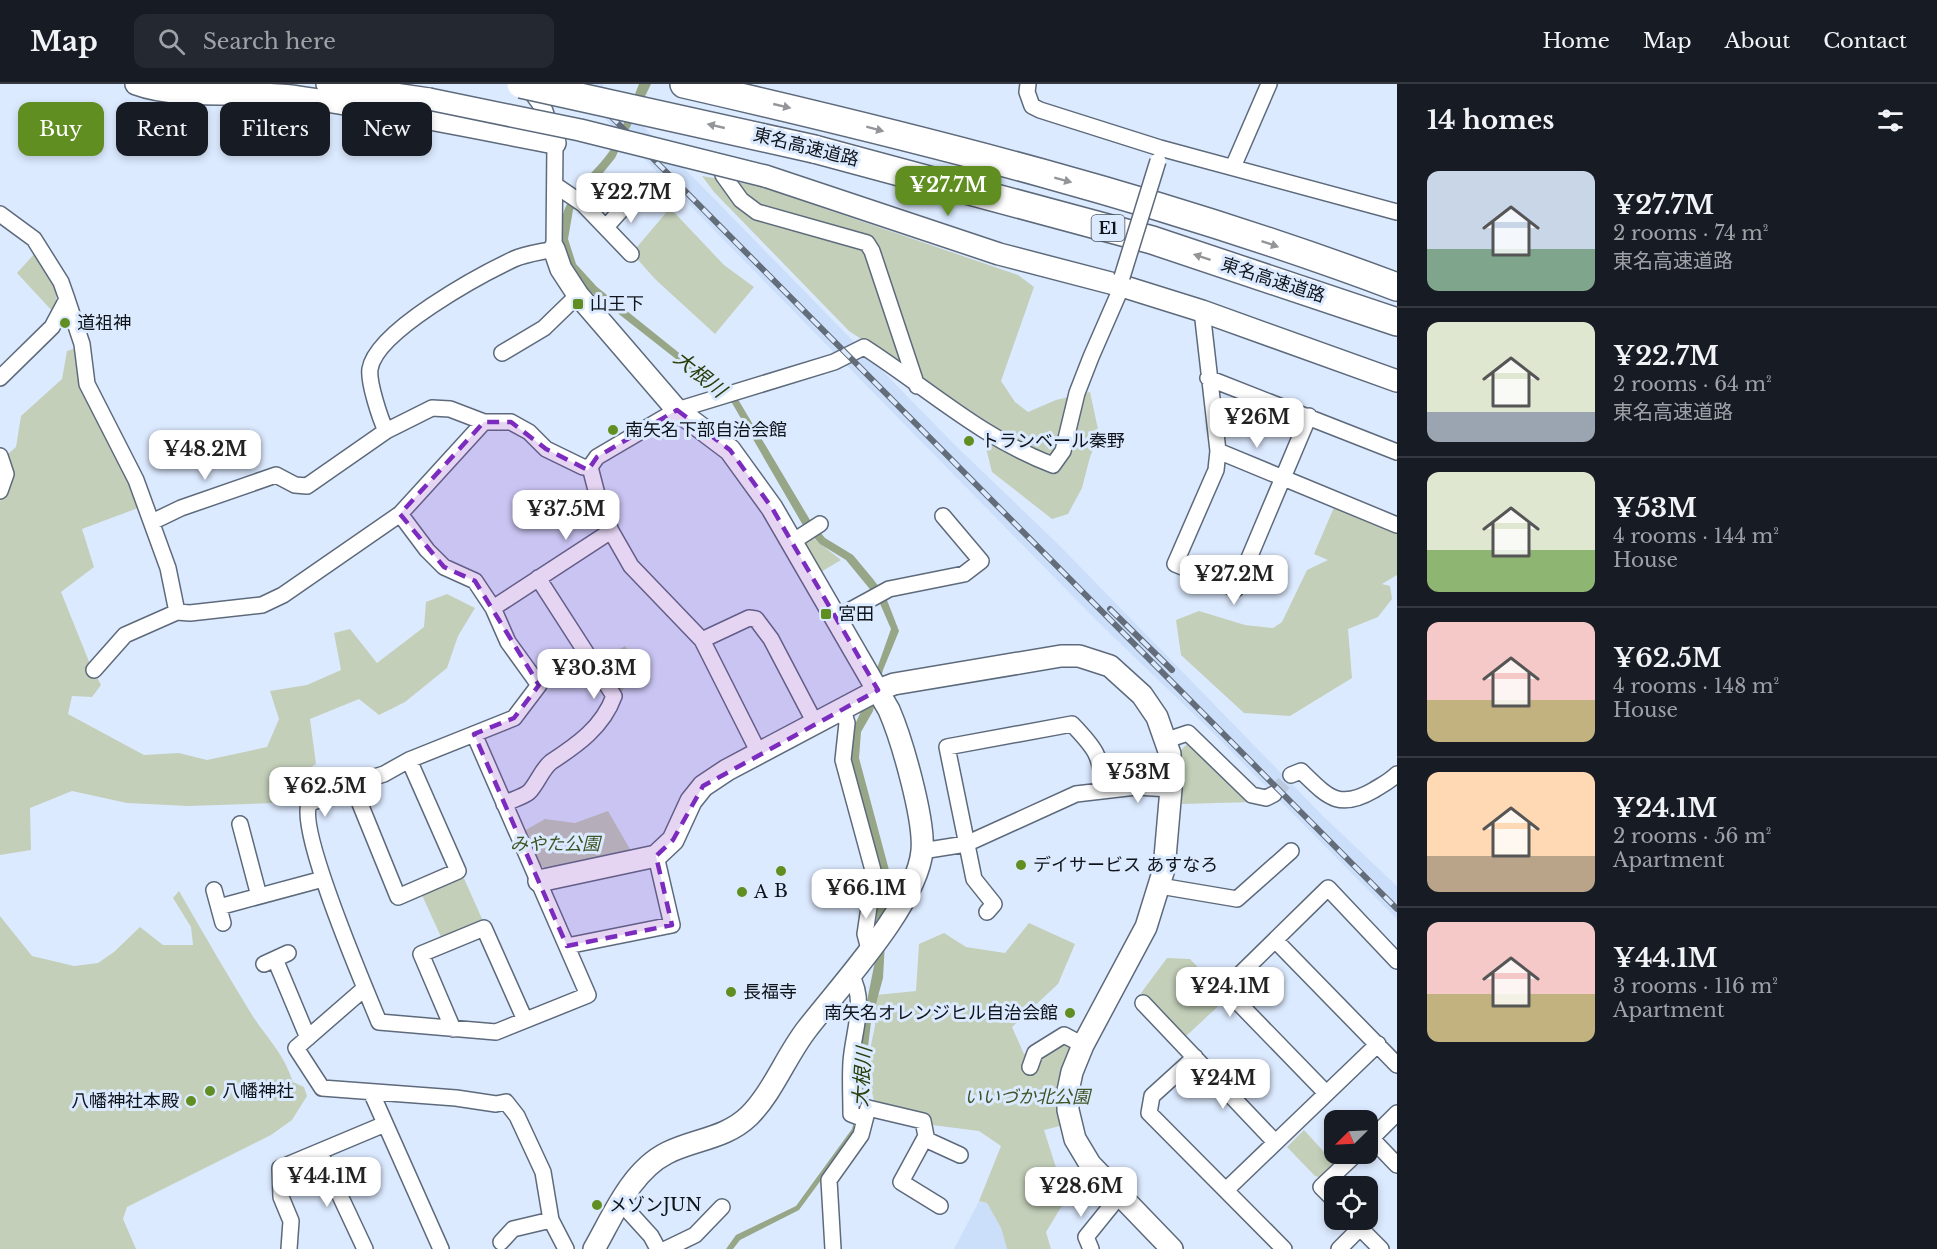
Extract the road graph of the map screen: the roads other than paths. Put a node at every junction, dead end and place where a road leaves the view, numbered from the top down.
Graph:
1 (136, 84) edge
2 (327, 84) edge
3 (521, 84) edge
4 (526, 84) edge
5 (684, 84) edge
6 (1028, 84) edge
7 (1269, 84) edge
8 (555, 143) junction
9 (1159, 154) junction
10 (1233, 167) junction
11 (723, 175) dead end
12 (561, 189) junction
13 (631, 199) dead end
14 (1397, 212) edge
15 (0, 214) edge
16 (606, 227) junction
17 (554, 249) junction
18 (631, 254) dead end
19 (1122, 282) junction
20 (1397, 287) edge
21 (578, 295) junction
22 (66, 299) junction
23 (1202, 311) junction
24 (1397, 322) edge
25 (502, 353) dead end
26 (0, 378) edge
27 (1208, 378) junction
28 (1397, 381) edge
29 (917, 386) junction
30 (677, 410) junction
31 (1309, 416) junction
32 (484, 422) junction
33 (386, 431) junction
34 (1218, 451) junction
35 (1397, 452) edge
36 (0, 456) edge
37 (590, 467) junction
38 (1283, 477) junction
39 (0, 491) edge
40 (400, 514) junction
41 (943, 516) dead end
42 (152, 522) junction
43 (820, 524) dead end
44 (1397, 525) edge
45 (611, 531) junction
46 (799, 538) junction
47 (538, 578) junction
48 (493, 608) junction
49 (177, 612) junction
50 (836, 618) junction
51 (702, 640) junction
52 (93, 670) dead end
53 (878, 690) junction
54 (843, 710) junction
55 (815, 723) junction
56 (474, 734) junction
57 (1167, 740) junction
58 (759, 753) junction
59 (409, 760) junction
60 (1397, 774) edge
61 (1292, 775) dead end
62 (352, 784) junction
63 (1105, 789) junction
64 (1171, 789) junction
65 (1274, 794) dead end
66 (504, 804) junction
67 (240, 824) dead end
68 (966, 844) junction
69 (922, 851) junction
70 (1291, 851) dead end
71 (656, 856) junction
72 (323, 879) junction
73 (539, 881) junction
74 (1160, 886) junction
75 (214, 890) dead end
76 (259, 896) junction
77 (994, 905) dead end
78 (219, 907) junction
79 (223, 923) dead end
80 (1276, 941) junction
81 (567, 946) junction
82 (871, 947) junction
83 (275, 958) dead end
84 (1397, 961) edge
85 (851, 975) junction
86 (365, 988) junction
87 (1143, 1004) dead end
88 (525, 1020) junction
89 (453, 1029) junction
90 (308, 1038) junction
91 (1377, 1044) junction
92 (1083, 1045) junction
93 (1195, 1057) junction
94 (1397, 1065) edge
95 (1030, 1067) dead end
96 (1326, 1093) junction
97 (372, 1094) junction
98 (1397, 1113) edge
99 (859, 1117) junction
100 (385, 1124) junction
101 (1378, 1132) edge
102 (924, 1139) junction
103 (1275, 1142) junction
104 (1378, 1148) edge
105 (320, 1153) junction
106 (960, 1155) dead end
107 (1345, 1164) edge
108 (1397, 1166) edge
109 (1333, 1176) edge
110 (1226, 1190) junction
111 (1120, 1195) junction
112 (621, 1203) junction
113 (940, 1206) dead end
114 (722, 1207) dead end
115 (551, 1220) junction
116 (1352, 1230) edge
117 (1362, 1230) edge
118 (501, 1242) dead end
119 (289, 1249) edge
120 (365, 1249) edge
121 (441, 1249) edge
122 (566, 1249) edge
123 (594, 1249) edge
124 (658, 1249) edge
125 (666, 1249) edge
126 (833, 1249) edge
127 (1091, 1249) edge
128 (1172, 1249) edge
129 (1284, 1249) edge
130 (1339, 1249) edge
131 (1381, 1249) edge

1 - 8 street
2 - 19 street, bridge
24 -> 3 highway, 東名高速道路 / E1, bridge
4 - 8 street
5 -> 20 highway, 東名高速道路 / E1
6 - 9 street
7 - 10 street
8 - 12 street
9 - 10 street
9 - 19 street, bridge
10 - 14 street
11 - 29 street
12 - 16 street
12 - 17 street
13 - 16 street
15 - 22 street
16 - 18 street
17 - 21 street
17 - 33 street
19 - 23 street
19 - 29 street
21 - 25 street
21 - 30 street
22 - 26 street
22 - 42 street
23 - 27 street
23 - 28 street
27 - 31 street
27 - 34 street
29 - 30 street
30 - 37 street
30 - 46 street
31 - 35 street
31 - 38 street
32 - 33 street
32 - 37 street
32 - 40 street
33 - 42 street
34 - 38 street
34 - 38 street
36 - 39 street
37 - 45 street
38 - 44 street
40 - 48 street
40 - 49 street
41 - 50 street
42 - 49 street
43 - 46 street
45 - 47 street
45 - 51 street
46 - 50 street
47 - 48 street
47 - 66 street
48 - 56 street
49 - 52 street
50 - 53 street
51 - 55 street
51 - 58 street
53 - 54 street
53 - 57 street
53 - 69 street
54 - 55 street
54 - 82 street
55 - 58 street
56 - 59 street
56 - 66 street
57 - 64 street
57 - 65 street
58 - 71 street
59 - 62 street
59 - 62 street
60 - 61 street
62 - 72 street
63 - 64 street
63 - 68 street
63 - 68 street
64 - 74 street
66 - 73 street
67 - 76 street
68 - 69 street
68 - 77 street
69 - 82 street
70 - 74 street
71 - 73 street
71 - 81 street
72 - 76 street
72 - 86 street
73 - 81 street
74 - 92 street
75 - 78 street
76 - 78 street
78 - 79 street
80 - 84 street
80 - 91 street
80 - 96 street
81 - 88 street
82 - 85 street
83 - 90 street
85 - 99 street
85 - 112 street
86 - 89 street
86 - 90 street
87 - 93 street
88 - 89 street
88 - 89 street
90 - 97 street
91 - 94 street
91 - 96 street
92 - 95 street
92 - 111 street
93 - 103 street
93 - 110 street
96 - 103 street
97 - 100 street
97 - 115 street
98 - 101 street
99 - 102 street
99 - 126 street
100 - 105 street
100 - 121 street
102 - 106 street
102 - 113 street
103 - 110 street
104 - 108 street
105 - 119 street
105 - 120 street
107 - 109 street
110 - 129 street
111 - 127 street
111 - 128 street
112 - 123 street
112 - 124 street
114 - 125 street
115 - 118 street
115 - 122 street
116 - 130 street
117 - 131 street

